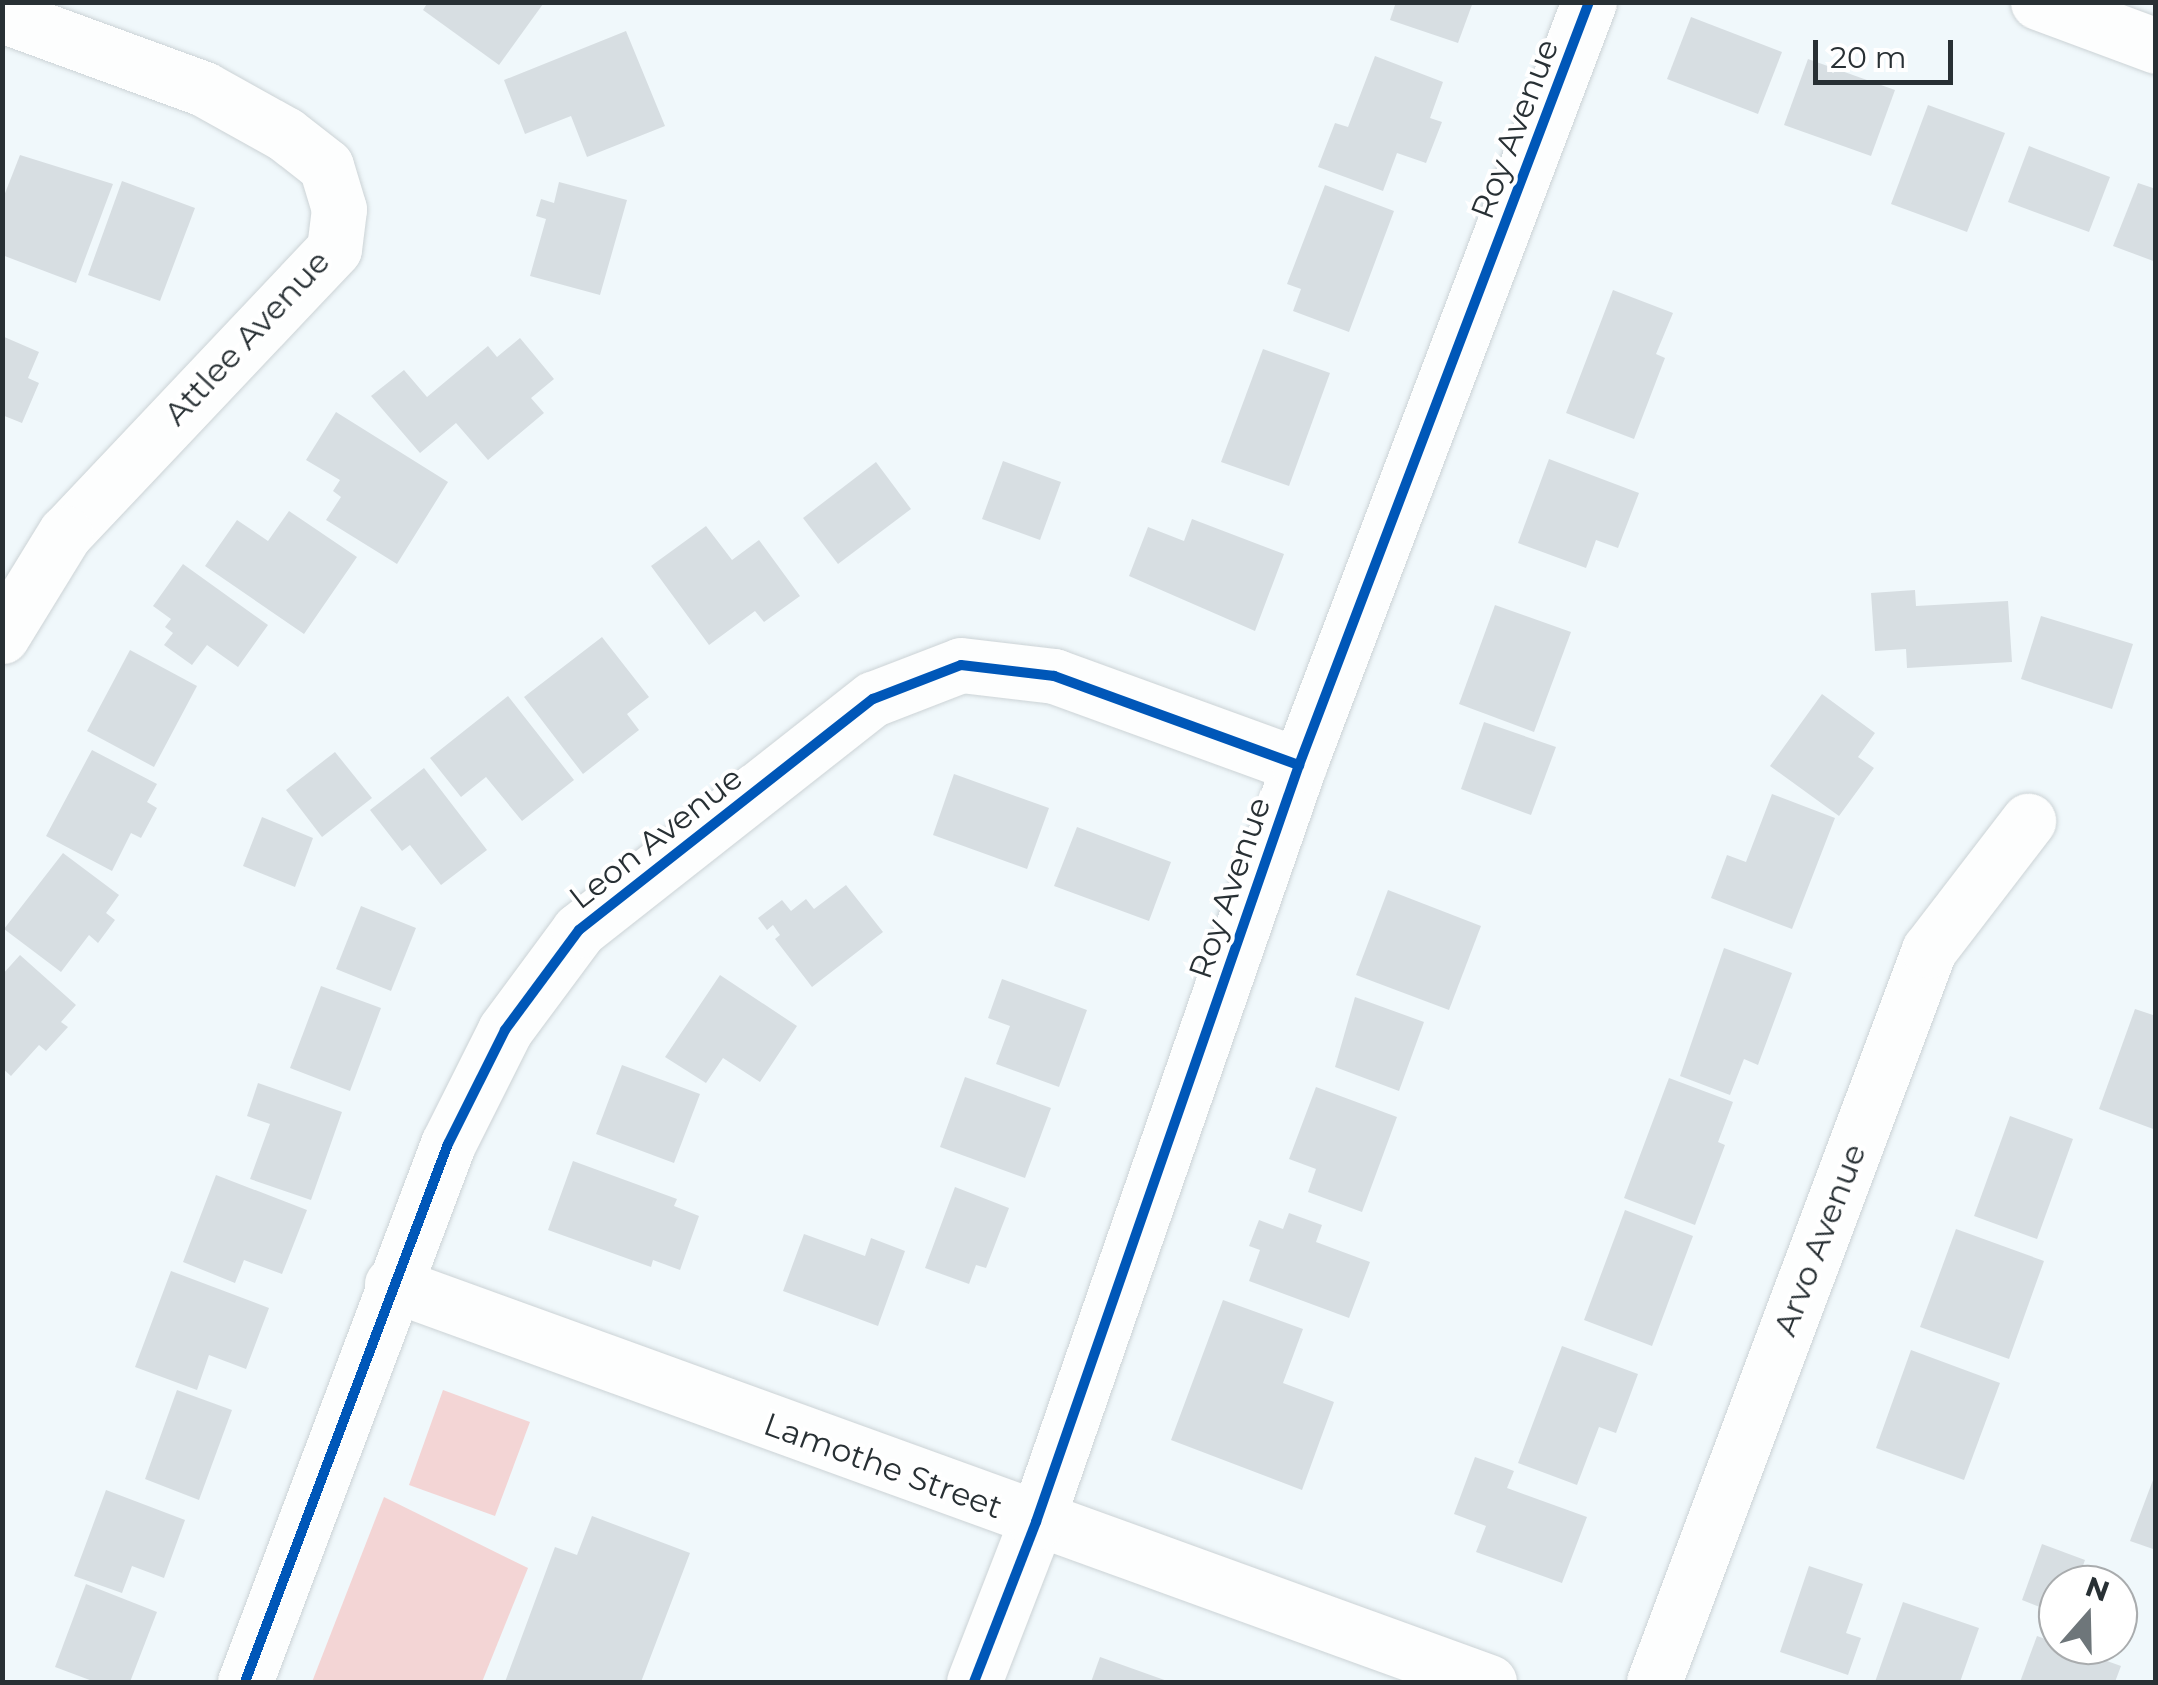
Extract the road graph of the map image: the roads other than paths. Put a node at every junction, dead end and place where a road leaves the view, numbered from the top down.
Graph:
1 (1590, 2) edge
2 (2038, 2) edge
3 (2, 15) edge
4 (2156, 46) edge
5 (2, 636) edge
6 (1299, 766) junction
7 (2028, 821) dead end
8 (392, 1284) junction
9 (1036, 1522) junction
10 (245, 1682) edge
11 (974, 1682) edge
12 (1489, 1682) edge
13 (1654, 1682) edge

1 - 6 street, Roy Avenue
2 - 4 street
3 - 5 street, Attlee Avenue
6 - 8 street, Leon Avenue
6 - 9 street, Roy Avenue
7 - 13 street, Arvo Avenue
8 - 9 street, Lamothe Street
8 - 10 street, Leon Avenue
9 - 11 street, Roy Avenue
9 - 12 street, Lamothe Street

